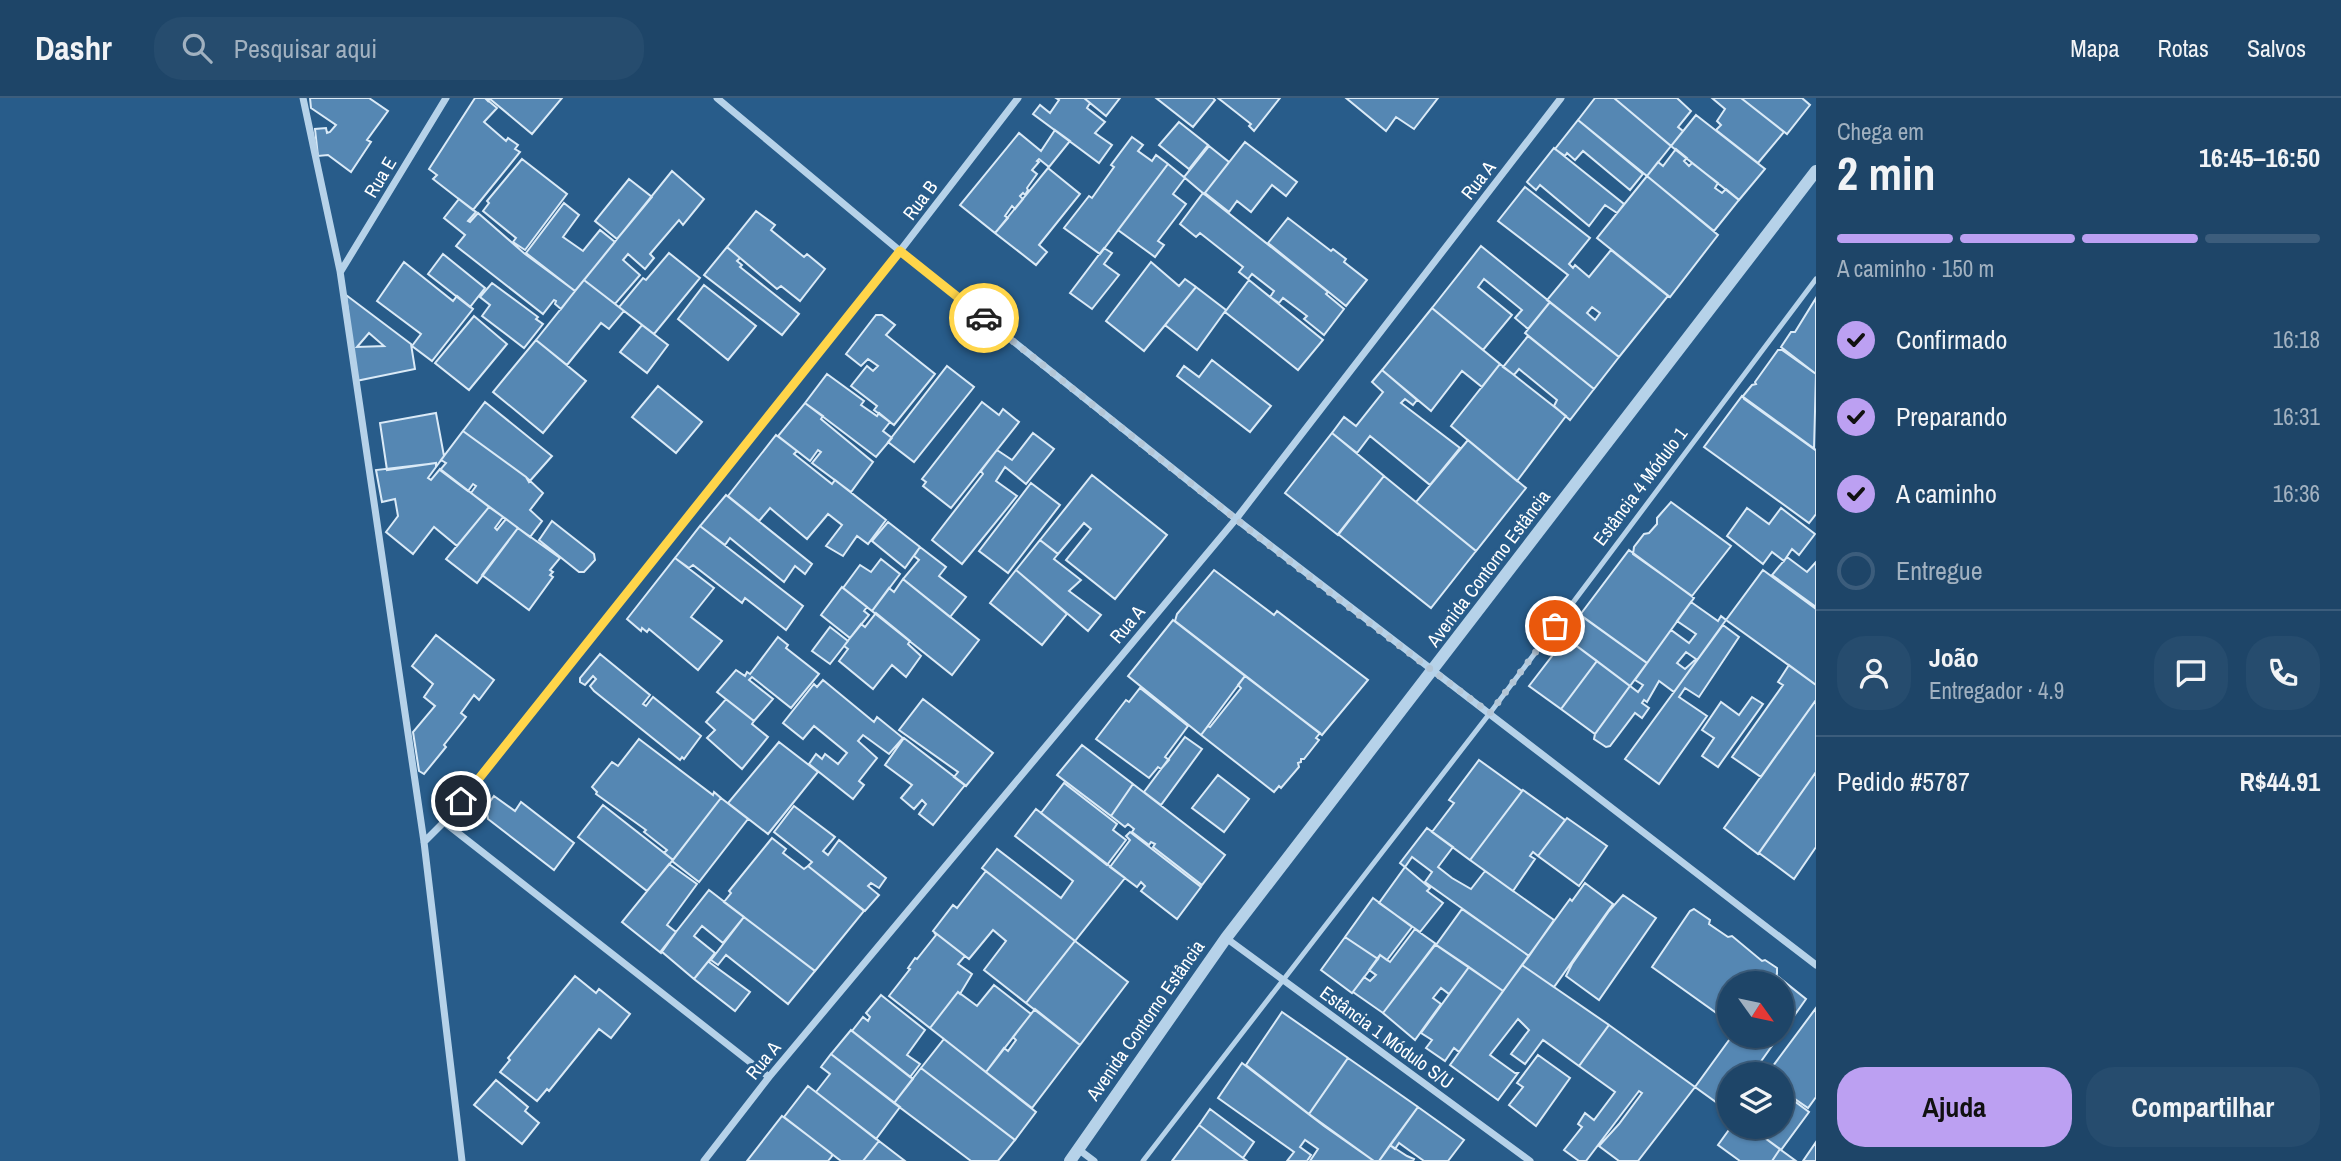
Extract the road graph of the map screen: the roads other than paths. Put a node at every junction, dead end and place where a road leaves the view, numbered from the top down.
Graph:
1 (303, 98) edge
2 (446, 98) edge
3 (717, 98) edge
4 (1018, 98) edge
5 (1561, 98) edge
6 (1816, 171) edge
7 (900, 251) junction
8 (341, 271) junction
9 (1816, 279) edge
10 (1236, 519) junction
11 (1433, 671) junction
12 (1490, 713) junction
13 (444, 822) junction
14 (424, 842) junction
15 (1226, 938) junction
16 (1816, 965) edge
17 (1283, 979) junction
18 (769, 1077) junction
19 (1078, 1149) junction
20 (462, 1161) edge
21 (704, 1161) edge
22 (1070, 1161) edge
23 (1094, 1161) edge
24 (1143, 1161) edge
25 (1530, 1161) edge

1 - 8 street
2 - 8 street, Rua E
3 - 7 street
4 - 7 street, Rua B
5 - 10 street, Rua A
6 - 11 street, Avenida Contorno Estância
7 - 10 street
7 - 13 street, Rua B
8 - 14 street
9 - 12 lane, Estância 4 Módulo 1
10 - 11 street
10 - 18 street, Rua A
11 - 12 street
11 - 15 street, Avenida Contorno Estância
12 - 16 street
12 - 17 lane, Estância 4 Módulo 1
13 - 14 street, Rua B
13 - 18 street
14 - 20 street
15 - 17 street, Estância 1 Módulo S/U
15 - 19 street, Avenida Contorno Estância
17 - 24 lane, Estância 4 Módulo 1
17 - 25 street, Estância 1 Módulo S/U
18 - 21 street, Rua A
19 - 22 street, Avenida Contorno Estância
19 - 23 street

